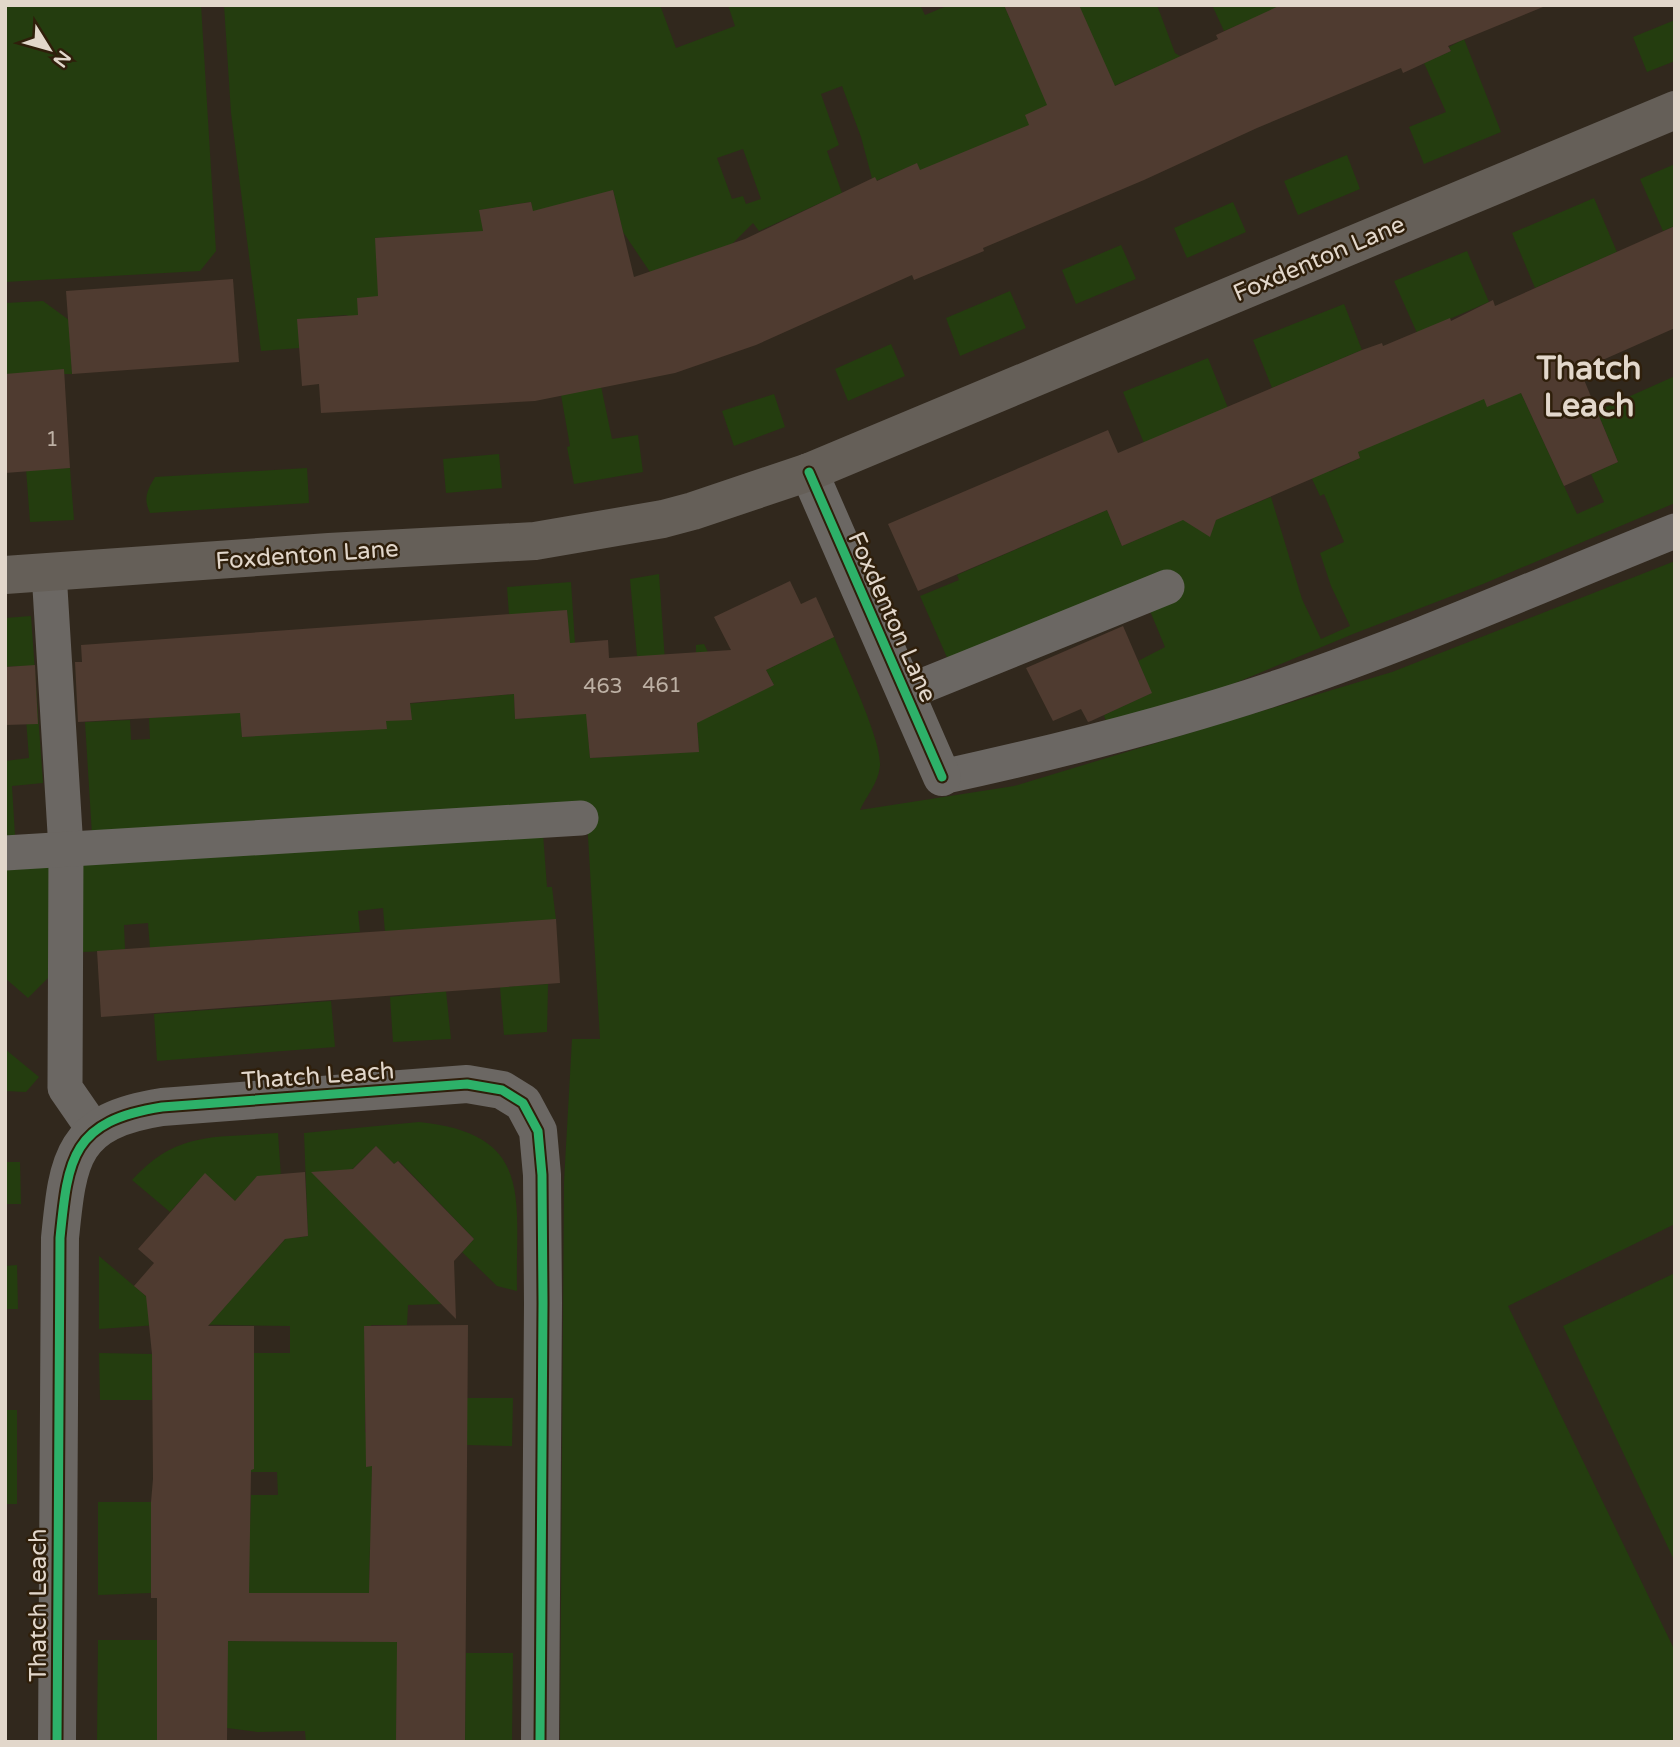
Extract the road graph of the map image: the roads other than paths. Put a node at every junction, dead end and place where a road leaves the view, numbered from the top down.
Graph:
1 (1675, 110) edge
2 (809, 472) junction
3 (1675, 531) edge
4 (49, 572) junction
5 (5, 575) edge
6 (1167, 587) dead end
7 (905, 693) junction
8 (942, 777) joint
9 (581, 818) dead end
10 (66, 849) junction
11 (5, 853) edge
12 (94, 1130) junction
13 (57, 1742) edge
14 (540, 1742) edge

1 - 2 main road, Foxdenton Lane
2 - 4 main road, Foxdenton Lane
2 - 7 street, Foxdenton Lane
3 - 8 lane
4 - 5 main road, Foxdenton Lane
4 - 10 lane
6 - 7 lane
7 - 8 street, Foxdenton Lane
9 - 10 lane
10 - 11 lane
10 - 12 lane
12 - 13 street, Thatch Leach
12 - 14 street, Thatch Leach

